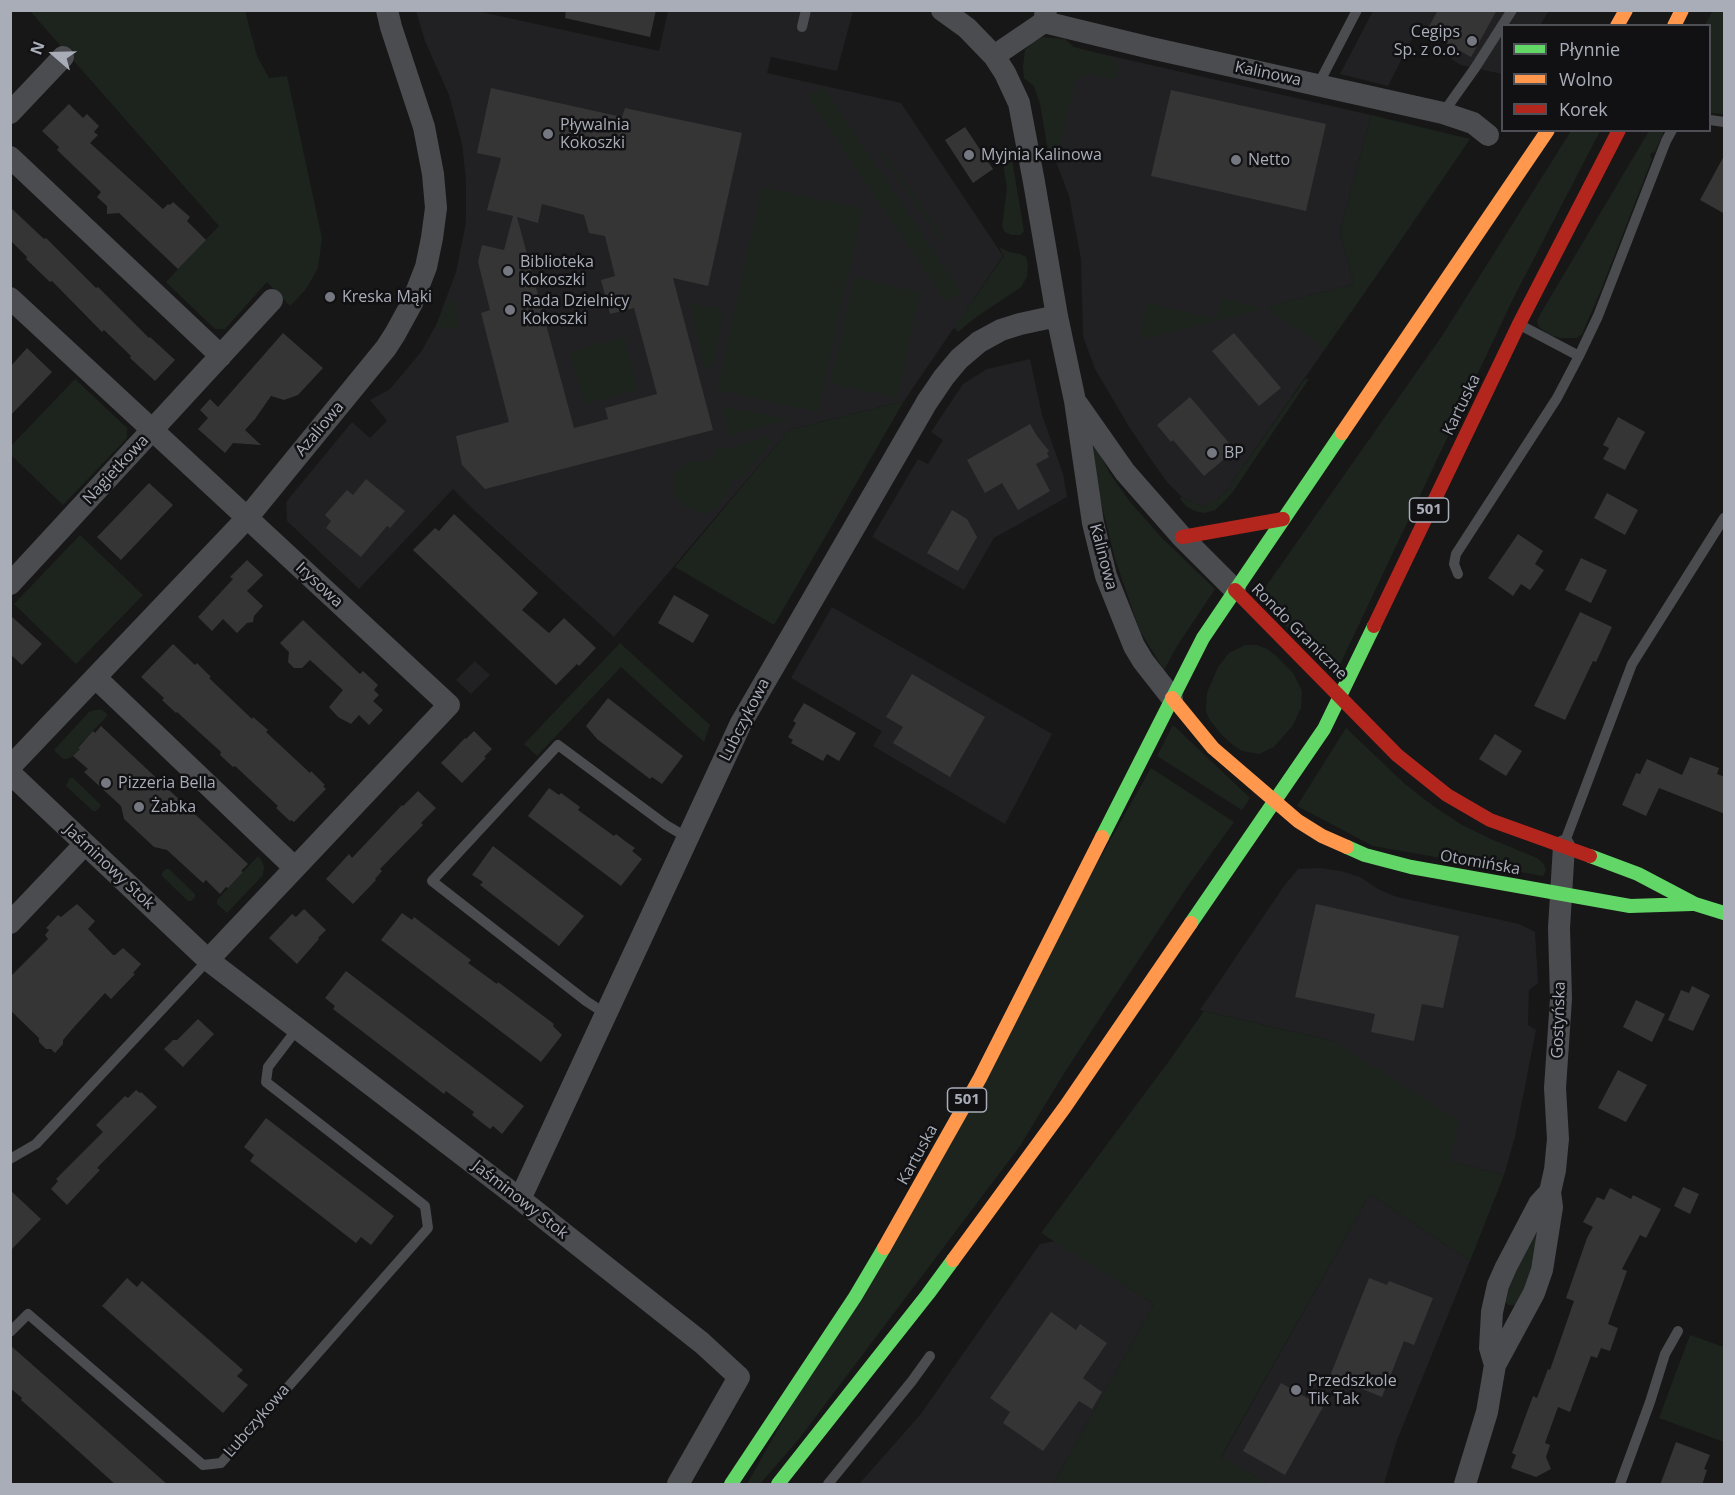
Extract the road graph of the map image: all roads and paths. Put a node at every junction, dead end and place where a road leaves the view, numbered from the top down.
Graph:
1 (387, 10) edge
2 (806, 10) edge
3 (942, 10) edge
4 (1357, 10) edge
5 (1512, 10) edge
6 (1626, 10) edge
7 (1682, 10) edge
8 (1045, 16) edge
9 (1503, 24) edge
10 (1618, 24) edge
11 (1675, 24) edge
12 (802, 27) dead end
13 (1501, 27) edge
14 (994, 56) junction
15 (63, 57) dead end
16 (1318, 85) junction
17 (10, 113) edge
18 (1443, 113) junction
19 (1547, 132) edge
20 (1618, 132) edge
21 (1671, 132) edge
22 (1488, 135) dead end
23 (10, 157) edge
24 (272, 300) dead end
25 (15, 312) edge
26 (1057, 316) junction
27 (1519, 324) junction
28 (221, 356) junction
29 (1580, 356) junction
30 (1076, 401) junction
31 (153, 429) junction
32 (246, 518) junction
33 (1725, 518) edge
34 (1283, 519) junction
35 (1182, 537) junction
36 (1458, 574) dead end
37 (10, 584) edge
38 (1235, 590) junction
39 (96, 678) junction
40 (1339, 696) junction
41 (1172, 698) junction
42 (10, 767) edge
43 (10, 773) edge
44 (1274, 801) junction
45 (688, 838) junction
46 (85, 844) junction
47 (1564, 846) junction
48 (295, 868) junction
49 (1561, 894) junction
50 (1695, 904) junction
51 (1725, 913) edge
52 (10, 923) edge
53 (208, 960) junction
54 (606, 1014) junction
55 (297, 1029) junction
56 (10, 1158) edge
57 (1550, 1192) junction
58 (520, 1199) junction
59 (1678, 1331) dead end
60 (10, 1332) edge
61 (930, 1356) dead end
62 (1495, 1365) junction
63 (1468, 1484) edge
64 (678, 1485) edge
65 (731, 1485) edge
66 (778, 1485) edge
67 (828, 1485) edge
68 (1620, 1485) edge

1 - 32 street, Azaliowa
2 - 12 lane
3 - 14 street, Kalinowa
4 - 16 lane
5 - 9 lane
6 - 10 main road
7 - 11 main road
8 - 14 street
8 - 16 street, Kalinowa
13 - 18 lane
14 - 26 street, Kalinowa
15 - 17 street
16 - 18 street, Kalinowa
18 - 22 street, Kalinowa
19 - 34 main road, 501
20 - 27 main road, Kartuska / 501
21 - 29 lane
23 - 28 street
24 - 28 street, Nagietkowa
25 - 31 street, Irysowa
26 - 30 street, Kalinowa
26 - 45 street, Lubczykowa
27 - 29 lane
27 - 40 main road, Kartuska / 501
28 - 31 street, Nagietkowa
29 - 36 lane
30 - 35 street, Kalinowa
30 - 41 street, Kalinowa
31 - 32 street, Irysowa
31 - 37 street, Nagietkowa
32 - 39 street, Azaliowa
32 - 48 street, Irysowa
33 - 47 lane
34 - 35 main road
34 - 38 main road, 501
35 - 38 street, Kalinowa
38 - 40 main road, Rondo Graniczne
38 - 41 main road, Rondo Graniczne / 501
39 - 42 street, Azaliowa
39 - 48 street
40 - 44 main road, Rondo Graniczne / 501
40 - 47 main road, Otomińska
41 - 44 main road
41 - 65 main road, Kartuska / 501
43 - 46 street, Jaśminowy Stok
44 - 49 main road, Otomińska
44 - 66 main road, 501
45 - 54 street, Lubczykowa
45 - 54 lane
46 - 52 street
46 - 53 street, Jaśminowy Stok
47 - 49 street, Gostyńska
47 - 50 main road, Otomińska
48 - 53 street, Irysowa
49 - 50 main road, Otomińska
49 - 57 street, Gostyńska
50 - 51 main road, Otomińska
53 - 55 street, Jaśminowy Stok
53 - 56 lane
54 - 58 street, Lubczykowa
55 - 58 street, Jaśminowy Stok
55 - 60 lane, Lubczykowa
57 - 62 street, Gostyńska
57 - 62 street, Gostyńska
58 - 64 street, Jaśminowy Stok
59 - 68 lane
61 - 67 lane
62 - 63 street, Gostyńska

